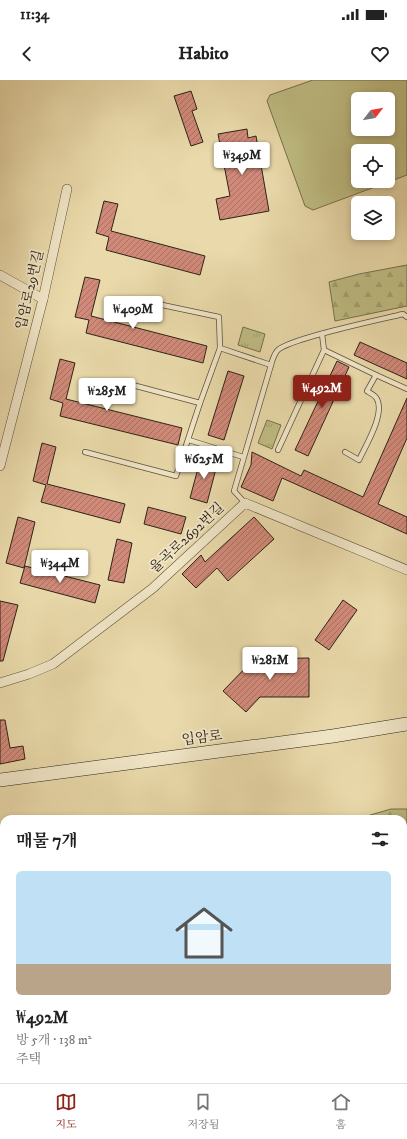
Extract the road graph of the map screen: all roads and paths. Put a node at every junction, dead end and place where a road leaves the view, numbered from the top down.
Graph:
1 (67, 189) dead end
2 (0, 275) edge
3 (134, 298) dead end
4 (43, 299) junction
5 (407, 317) edge
6 (322, 334) junction
7 (220, 348) junction
8 (324, 350) junction
9 (270, 365) junction
10 (376, 375) junction
11 (125, 383) dead end
12 (407, 389) edge
13 (200, 403) junction
14 (189, 440) junction
15 (278, 450) dead end
16 (85, 452) dead end
17 (345, 452) dead end
18 (243, 457) junction
19 (0, 466) edge
20 (244, 503) junction
21 (407, 570) edge
22 (0, 683) edge
23 (407, 724) edge
24 (0, 780) edge

1 - 4 street, 입암로29번길
2 - 4 street
3 - 7 lane
4 - 19 street, 입암로29번길
5 - 6 lane
6 - 8 lane
6 - 9 lane
7 - 9 lane
7 - 13 lane
8 - 10 lane
8 - 15 lane
9 - 18 lane
10 - 12 lane
10 - 17 lane
11 - 13 lane
13 - 14 lane
14 - 16 lane
14 - 18 lane
18 - 20 lane
20 - 21 street, 율곡로2692번길
20 - 22 street, 율곡로2692번길
23 - 24 street, 입암로

